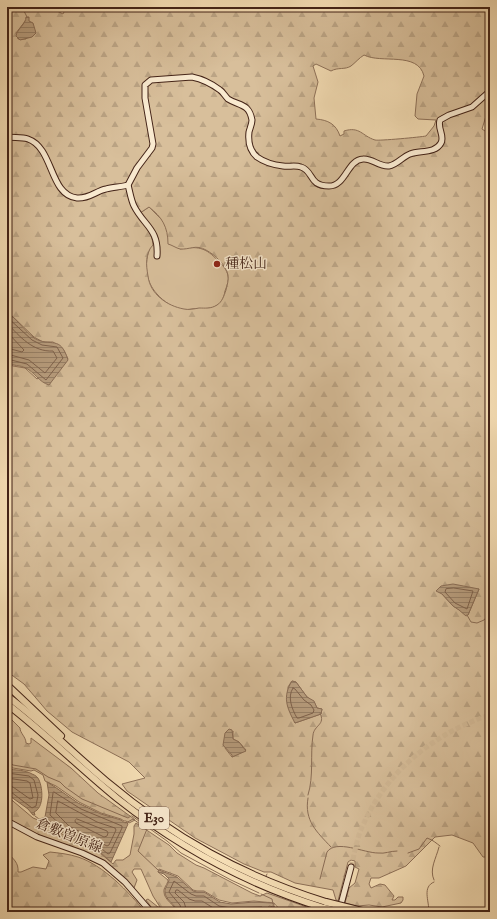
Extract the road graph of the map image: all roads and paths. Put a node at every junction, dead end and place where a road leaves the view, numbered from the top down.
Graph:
1 (490, 91) edge
2 (7, 137) edge
3 (128, 185) junction
4 (157, 256) dead end
5 (7, 685) edge
6 (7, 696) edge
7 (7, 704) edge
8 (70, 748) junction
9 (7, 821) edge
10 (351, 867) tunnel mouth
11 (325, 905) junction
12 (151, 912) edge
13 (340, 912) edge
14 (366, 912) edge

1 - 3 street
2 - 3 street
3 - 4 street
5 - 8 highway
6 - 8 highway, E30
7 - 11 highway, E30
8 - 11 highway, E30
9 - 12 street, 倉敷曽原線
10 - 13 street
11 - 13 highway, E30, bridge
11 - 14 highway, E30, bridge

